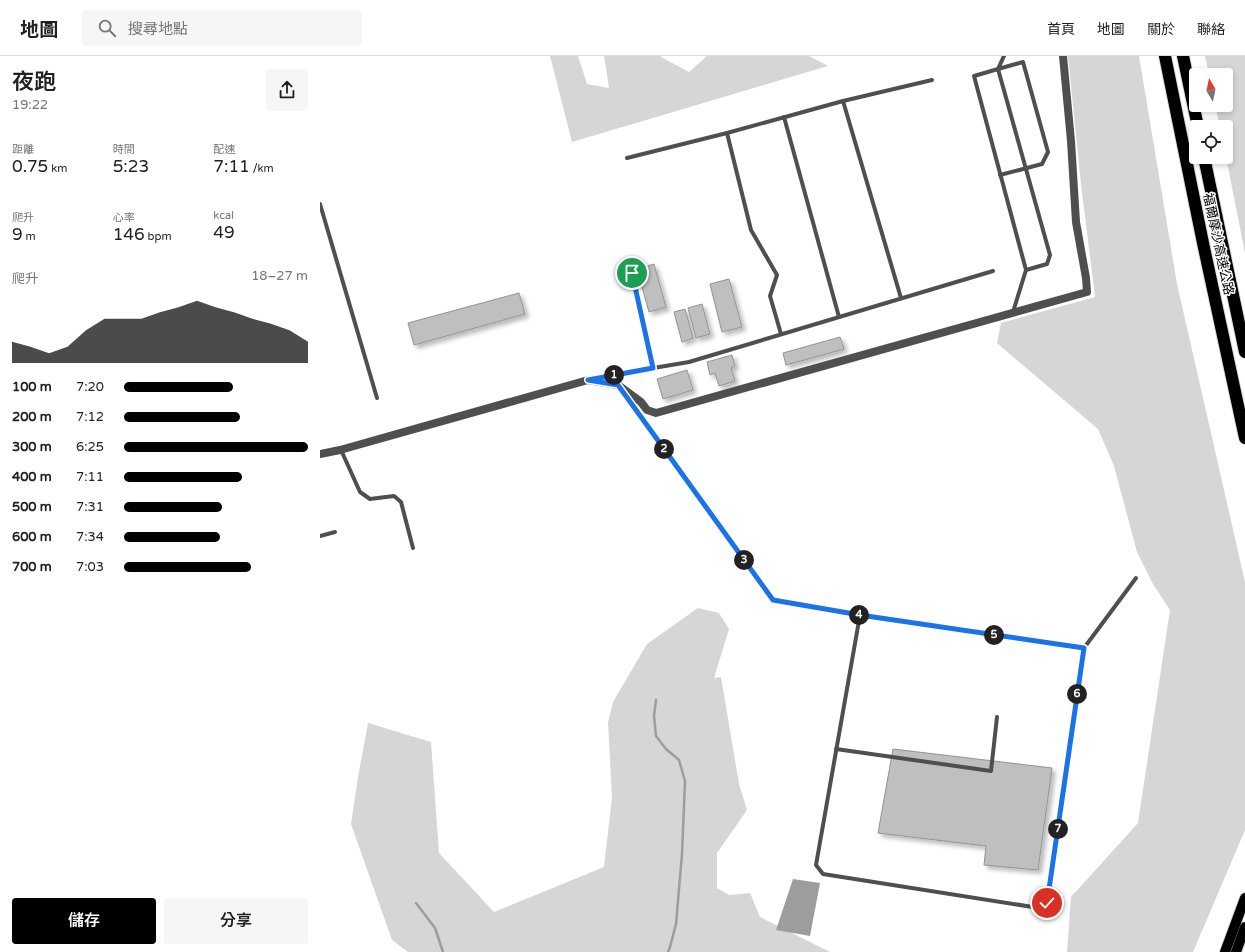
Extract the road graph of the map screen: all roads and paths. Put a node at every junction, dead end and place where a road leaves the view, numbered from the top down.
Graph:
1 (1004, 56) edge
2 (1063, 56) edge
3 (1165, 56) edge
4 (1183, 56) edge
5 (998, 69) junction
6 (932, 80) dead end
7 (843, 101) junction
8 (784, 118) junction
9 (1197, 120) edge
10 (727, 133) junction
11 (627, 158) dead end
12 (1205, 164) edge
13 (1026, 168) junction
14 (1000, 175) junction
15 (320, 204) edge
16 (1026, 270) junction
17 (993, 271) dead end
18 (632, 273) dead end
19 (902, 298) junction
20 (1013, 312) junction
21 (839, 317) junction
22 (781, 334) junction
23 (1245, 352) edge
24 (653, 368) junction
25 (588, 380) junction
26 (618, 385) junction
27 (377, 398) dead end
28 (1245, 438) edge
29 (340, 450) junction
30 (320, 454) edge
31 (335, 532) dead end
32 (320, 536) edge
33 (413, 548) dead end
34 (1136, 578) dead end
35 (860, 615) junction
36 (1084, 648) junction
37 (997, 717) dead end
38 (836, 749) junction
39 (1245, 898) edge
40 (1245, 927) edge
41 (1225, 952) edge
42 (1236, 952) edge

1 - 5 lane
2 - 20 street
3 - 28 highway, 福爾摩沙高速公路
4 - 9 highway
5 - 13 lane
5 - 13 lane
5 - 14 lane
6 - 7 lane
7 - 8 lane
7 - 19 lane
8 - 10 lane
8 - 21 lane
10 - 11 lane
10 - 22 lane
12 - 23 highway, 福爾摩沙高速公路
13 - 14 lane
13 - 16 lane
14 - 16 lane
15 - 27 lane
16 - 20 lane
17 - 19 lane
18 - 24 lane
19 - 21 lane
20 - 26 street
21 - 22 lane
22 - 24 lane
24 - 25 lane
25 - 26 street
25 - 29 street
26 - 35 lane
29 - 30 street
29 - 33 lane
31 - 32 lane
34 - 36 lane
35 - 36 lane
35 - 38 lane
36 - 38 lane
37 - 38 lane
39 - 41 main road
40 - 42 main road

